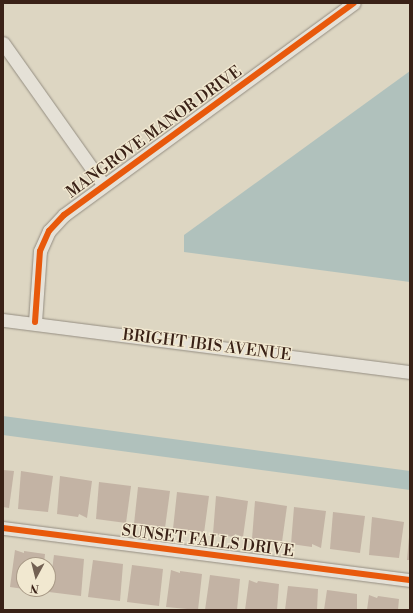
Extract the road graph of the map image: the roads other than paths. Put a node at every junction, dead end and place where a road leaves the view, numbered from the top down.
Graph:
1 (354, 3) edge
2 (3, 43) edge
3 (104, 184) junction
4 (3, 320) edge
5 (35, 322) junction
6 (410, 372) edge
7 (3, 528) edge
8 (410, 580) edge

1 - 3 street, MANGROVE MANOR DRIVE
2 - 3 street
3 - 5 street, MANGROVE MANOR DRIVE
4 - 5 street, BRIGHT IBIS AVENUE
5 - 6 street, BRIGHT IBIS AVENUE
7 - 8 street, SUNSET FALLS DRIVE

